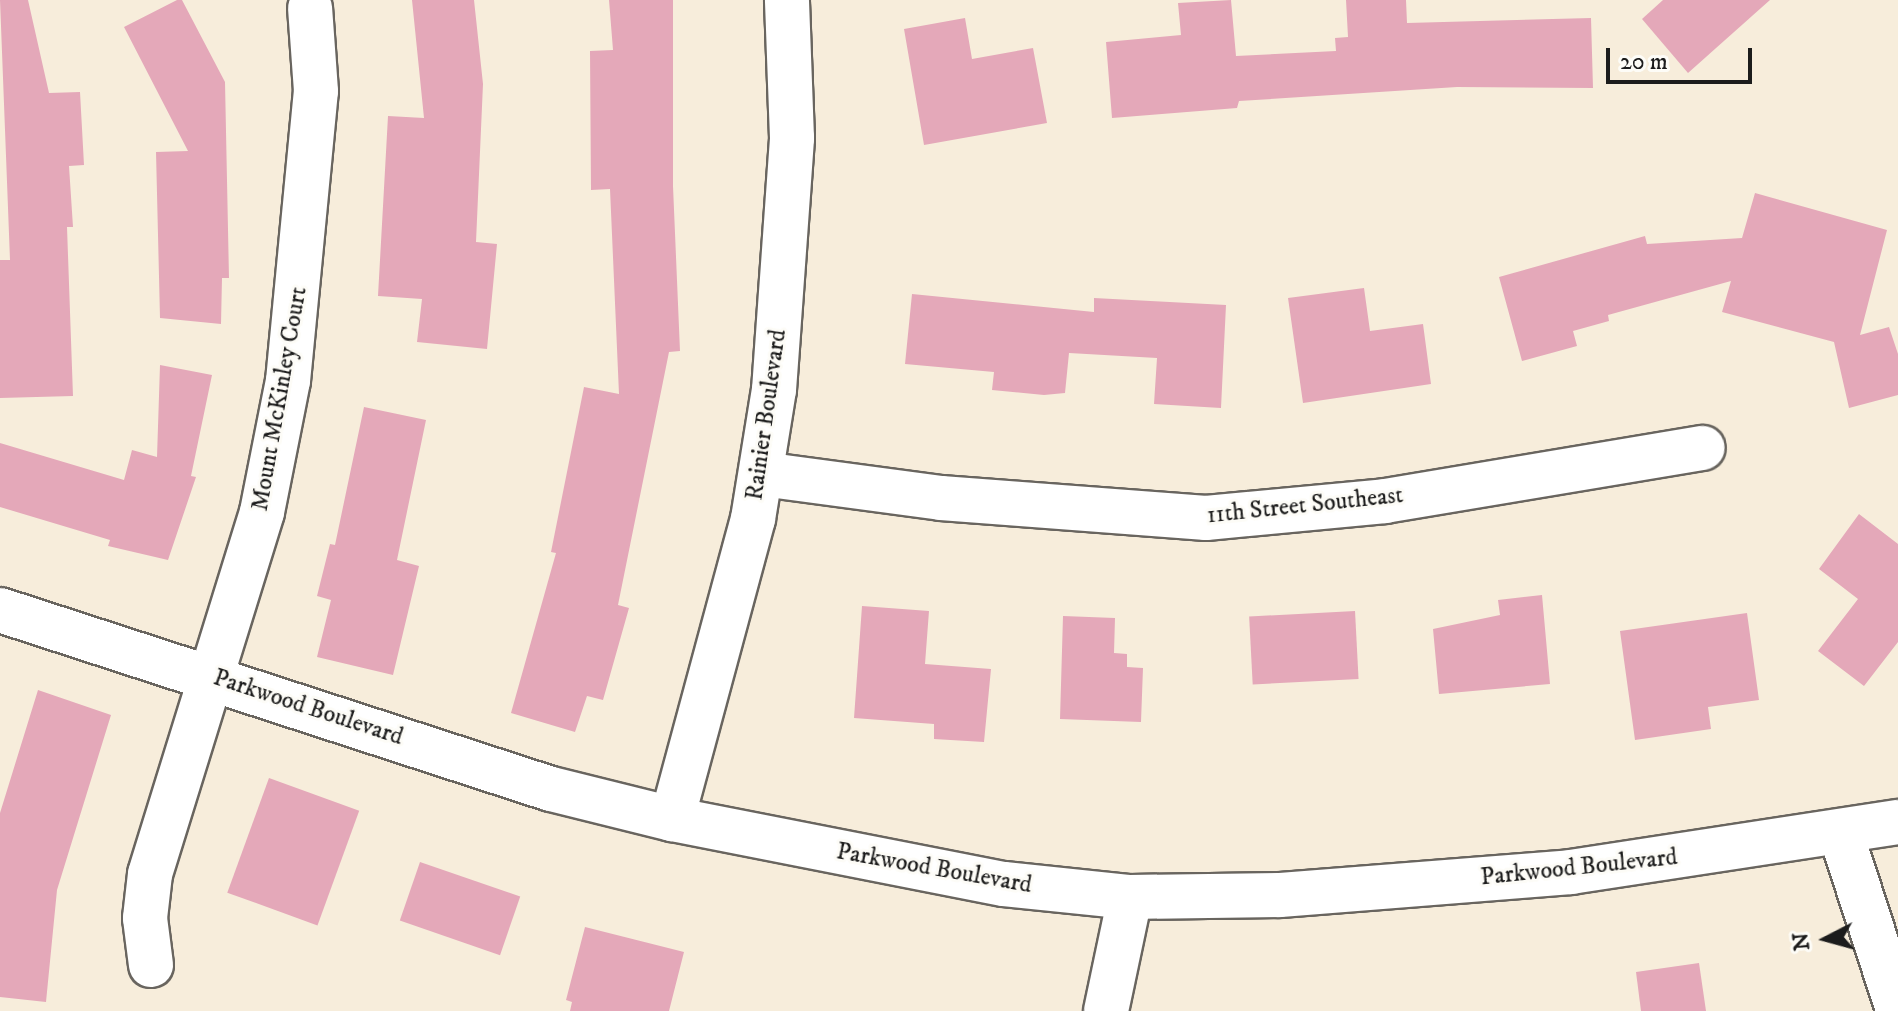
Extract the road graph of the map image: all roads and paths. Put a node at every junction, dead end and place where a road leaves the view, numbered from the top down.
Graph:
1 (787, 0) edge
2 (310, 8) dead end
3 (1703, 448) dead end
4 (762, 474) junction
5 (0, 610) edge
6 (212, 676) junction
7 (672, 819) junction
8 (1898, 822) edge
9 (1841, 834) junction
10 (1130, 897) junction
11 (151, 965) dead end
12 (1898, 1009) edge
13 (1106, 1011) edge

1 - 4 street, Rainier Boulevard
2 - 6 street, Mount McKinley Court
3 - 4 street, 11th Street Southeast
4 - 7 street, Rainier Boulevard
5 - 6 street, Parkwood Boulevard
6 - 7 street, Parkwood Boulevard
6 - 11 street, Mount McKinley Court
7 - 10 street, Parkwood Boulevard
8 - 9 street, Parkwood Boulevard
9 - 10 street, Parkwood Boulevard
9 - 12 street
10 - 13 street

